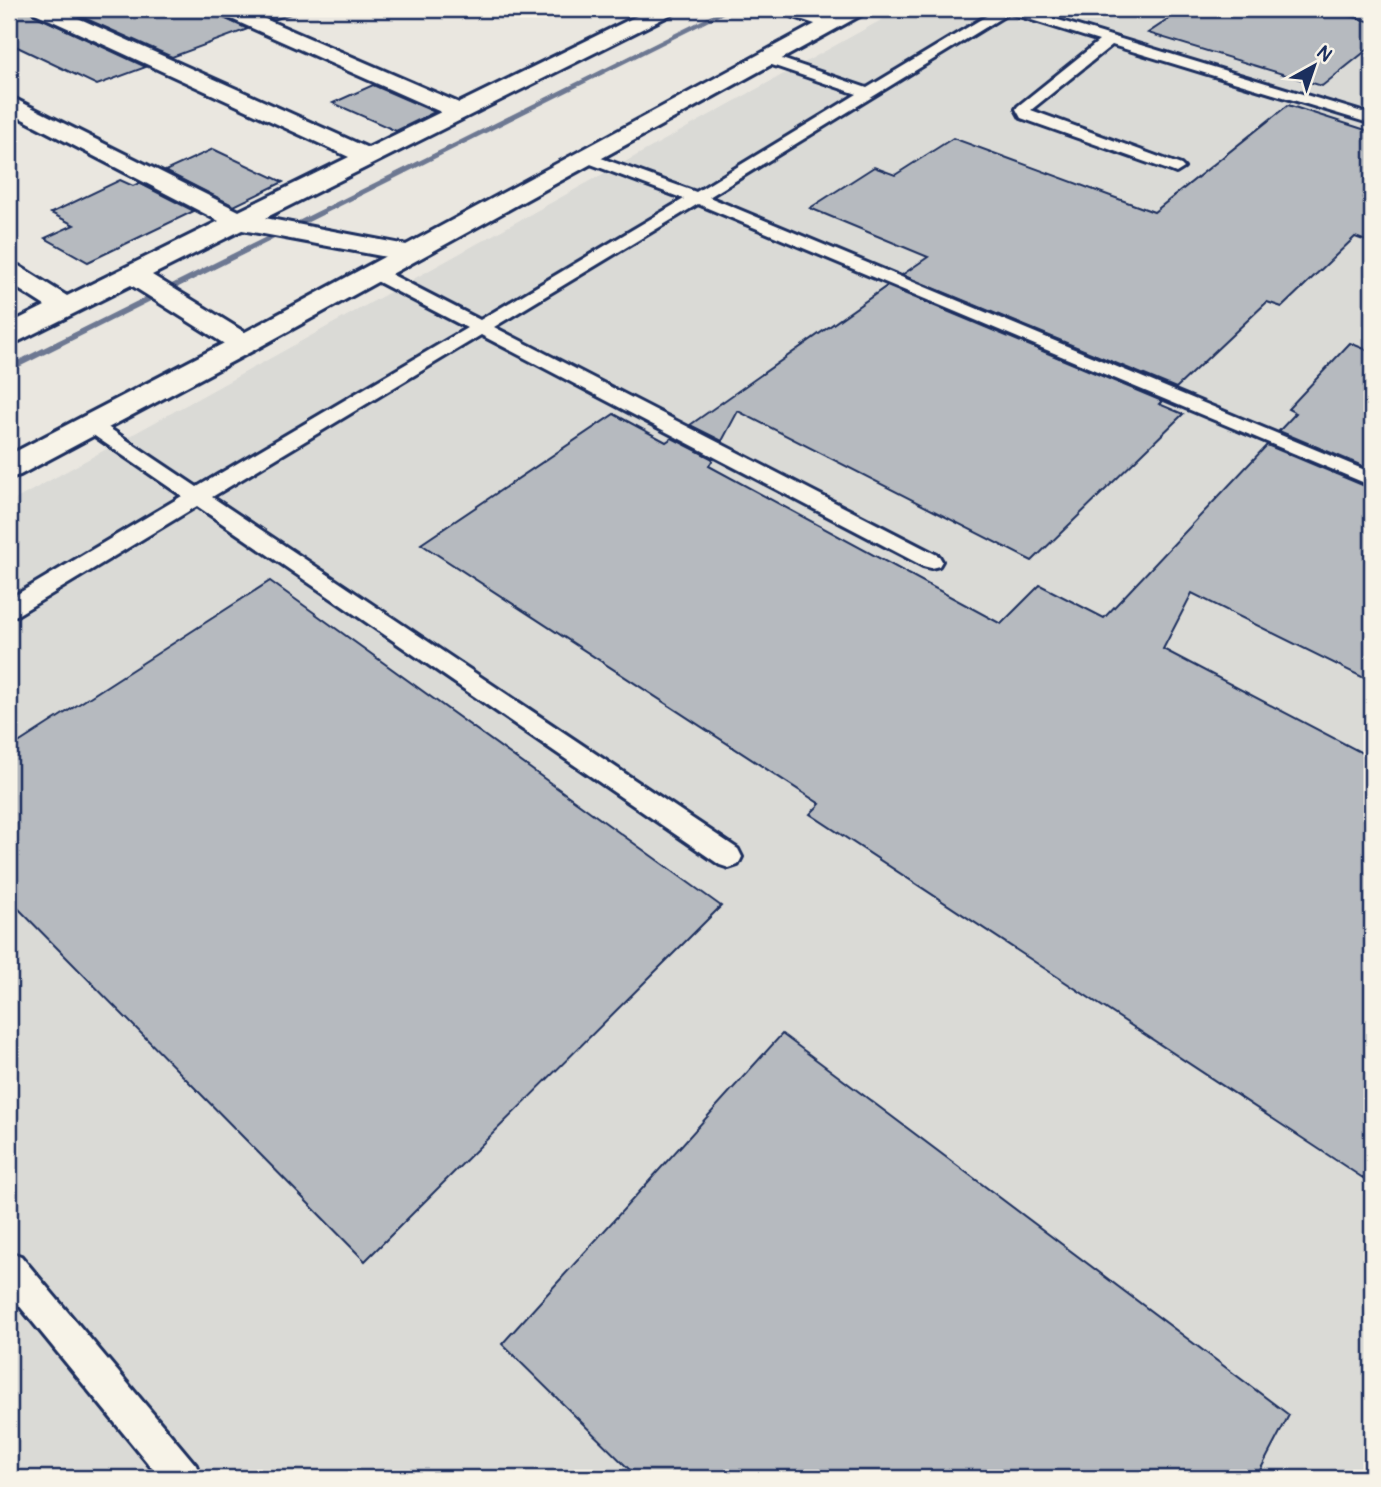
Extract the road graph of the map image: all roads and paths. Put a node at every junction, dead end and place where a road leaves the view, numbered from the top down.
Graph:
1 (42, 9) edge
2 (225, 9) edge
3 (667, 9) edge
4 (789, 9) edge
5 (858, 9) edge
6 (1008, 9) edge
7 (831, 23) junction
8 (1110, 40) junction
9 (768, 59) junction
10 (868, 93) junction
11 (9, 103) edge
12 (457, 111) junction
13 (1372, 120) edge
14 (366, 156) junction
15 (585, 158) junction
16 (1176, 168) dead end
17 (697, 198) junction
18 (238, 221) junction
19 (408, 253) junction
20 (9, 272) edge
21 (373, 272) junction
22 (150, 286) junction
23 (66, 307) junction
24 (480, 327) junction
25 (9, 335) edge
26 (244, 344) junction
27 (90, 424) junction
28 (9, 468) edge
29 (1372, 480) edge
30 (199, 498) junction
31 (932, 561) dead end
32 (9, 610) edge
33 (729, 857) dead end
34 (9, 1268) edge
35 (183, 1478) edge

1 - 14 street
2 - 12 street
3 - 12 street
4 - 7 street
5 - 7 street
6 - 8 lane
6 - 10 lane
7 - 9 street
8 - 13 lane
8 - 16 lane
9 - 10 lane
9 - 15 street
10 - 17 lane
11 - 18 street
12 - 14 street
14 - 18 street
15 - 17 lane
15 - 19 street
17 - 24 lane
17 - 29 lane
18 - 19 street
18 - 22 street
19 - 21 street
20 - 23 street
21 - 24 lane
21 - 26 street
22 - 23 street
22 - 26 street
23 - 25 street
24 - 30 lane
24 - 31 lane
26 - 27 street
27 - 28 street
27 - 30 lane
30 - 32 lane
30 - 33 lane
34 - 35 lane

